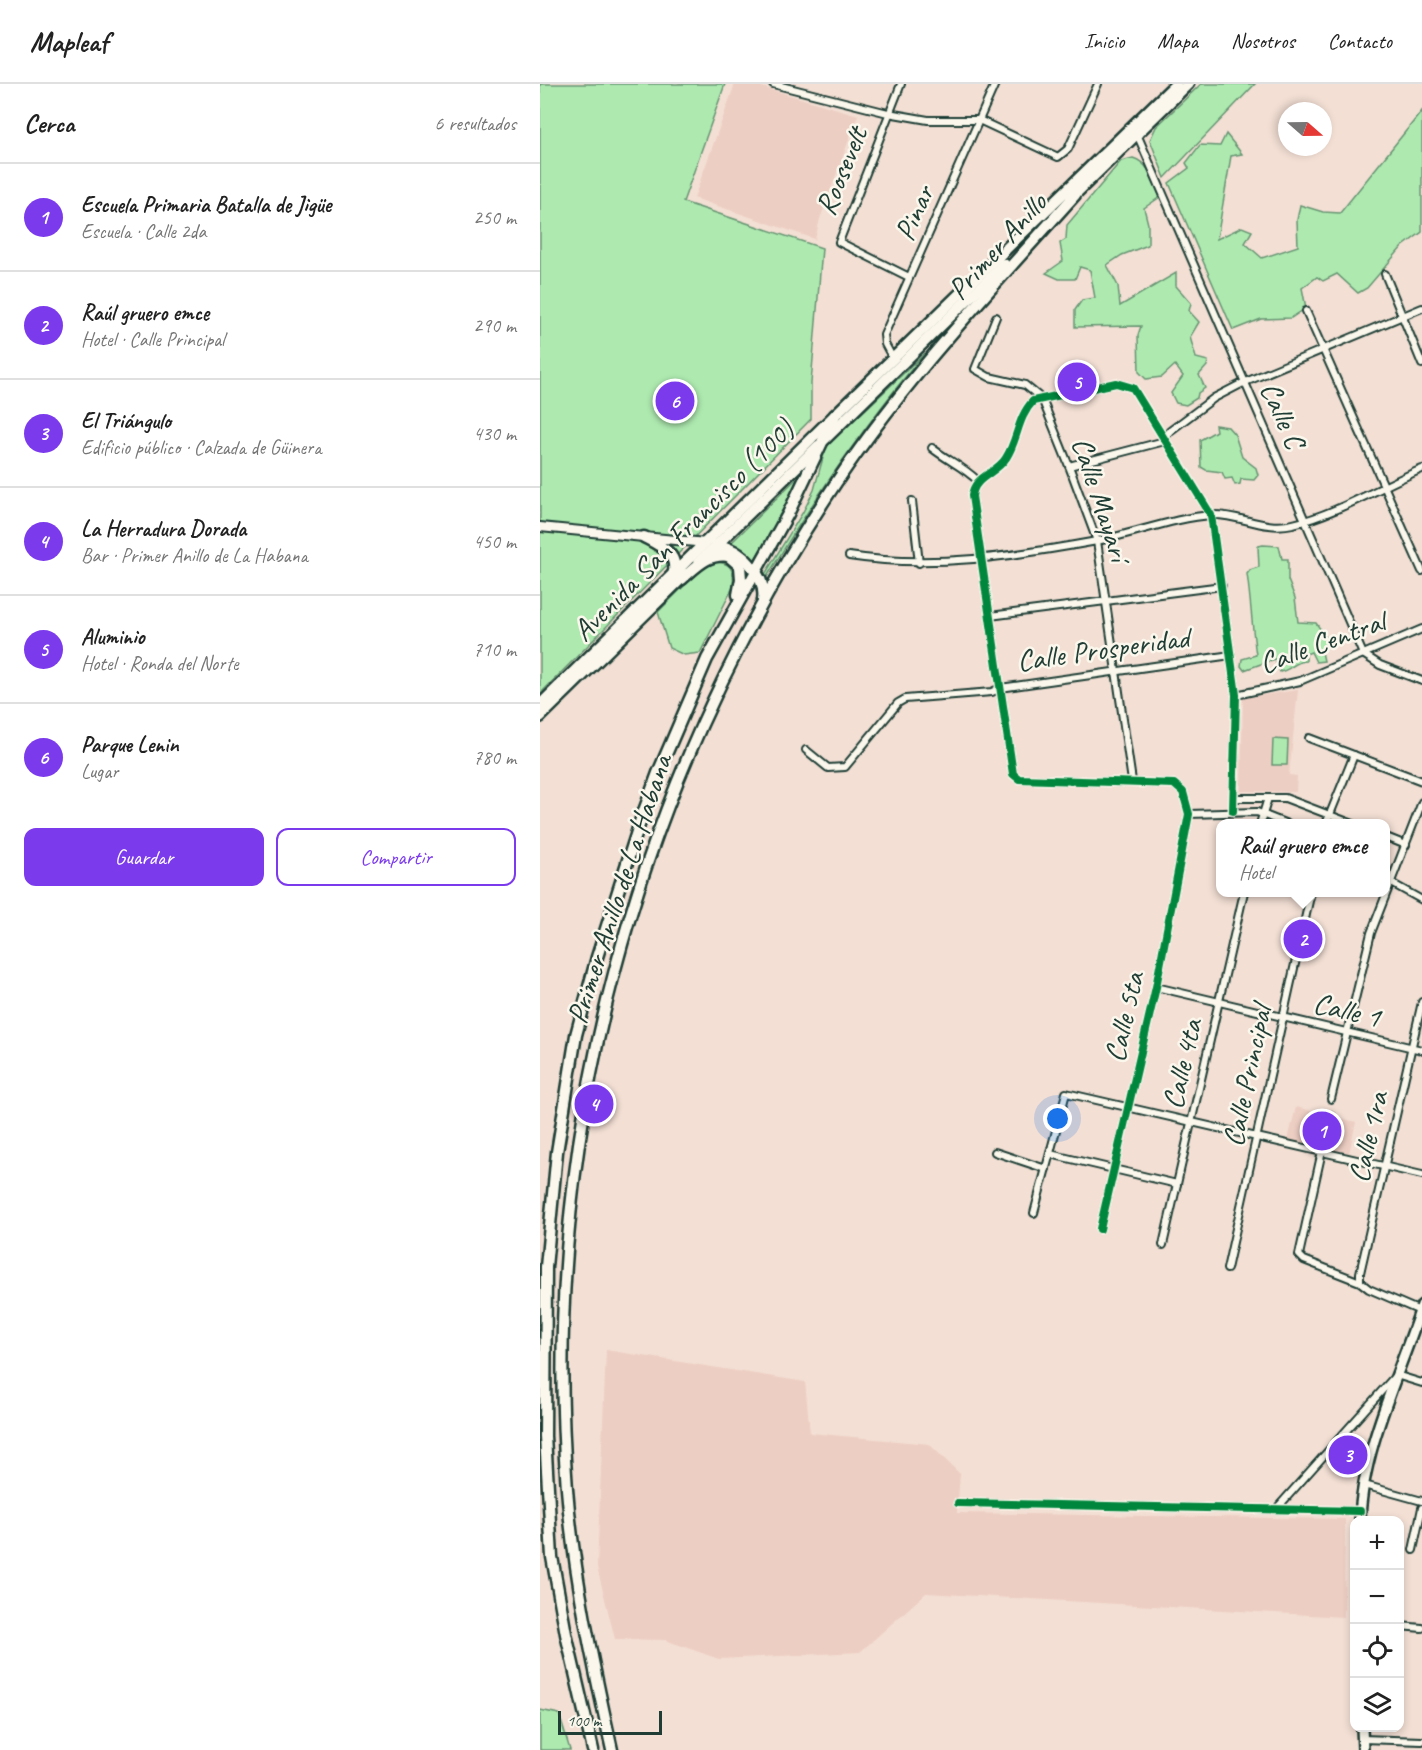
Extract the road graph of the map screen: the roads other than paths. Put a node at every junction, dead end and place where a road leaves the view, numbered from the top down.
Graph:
1 (774, 84) edge
2 (901, 84) edge
3 (995, 84) edge
4 (1098, 84) edge
5 (1188, 84) edge
6 (1174, 85) edge
7 (888, 113) junction
8 (979, 120) junction
9 (1137, 134) junction
10 (1075, 195) junction
11 (1385, 274) dead end
12 (909, 277) junction
13 (1422, 308) edge
14 (1306, 311) dead end
15 (996, 316) dead end
16 (1401, 316) junction
17 (955, 330) joint
18 (1323, 350) junction
19 (893, 360) junction
20 (1422, 364) edge
21 (1243, 383) junction
22 (1042, 399) junction
23 (835, 415) junction
24 (1165, 439) junction
25 (818, 446) junction
26 (932, 448) dead end
27 (1069, 466) junction
28 (1422, 469) edge
29 (978, 480) junction
30 (1383, 486) junction
31 (912, 501) dead end
32 (1211, 515) junction
33 (1305, 521) junction
34 (540, 527) edge
35 (644, 537) junction
36 (1097, 541) junction
37 (711, 544) junction
38 (729, 556) junction
39 (849, 556) dead end
40 (980, 558) junction
41 (919, 563) junction
42 (1422, 570) edge
43 (754, 573) junction
44 (677, 577) junction
45 (1222, 586) junction
46 (1107, 600) junction
47 (762, 603) junction
48 (735, 607) junction
49 (990, 616) junction
50 (1422, 628) edge
51 (1363, 654) junction
52 (1230, 655) junction
53 (1116, 673) junction
54 (1422, 681) edge
55 (1000, 688) junction
56 (1236, 694) junction
57 (540, 705) edge
58 (540, 717) edge
59 (1309, 738) dead end
60 (806, 750) dead end
61 (1354, 755) junction
62 (1132, 781) junction
63 (1422, 781) edge
64 (1235, 798) junction
65 (1268, 798) junction
66 (1422, 802) edge
67 (1233, 811) junction
68 (1262, 813) junction
69 (1189, 814) junction
70 (1329, 814) junction
71 (1261, 819) edge
72 (1276, 819) edge
73 (1328, 819) edge
74 (1341, 819) edge
75 (1390, 839) edge
76 (1406, 845) junction
77 (1390, 877) edge
78 (1390, 882) edge
79 (1243, 897) edge
80 (1310, 897) edge
81 (1383, 897) edge
82 (1422, 900) edge
83 (1156, 987) junction
84 (1219, 1002) junction
85 (1422, 1002) edge
86 (1282, 1017) junction
87 (1347, 1033) junction
88 (1412, 1048) junction
89 (1422, 1050) edge
90 (1331, 1099) dead end
91 (1128, 1108) junction
92 (1330, 1115) dead end
93 (1191, 1122) junction
94 (1257, 1137) junction
95 (1322, 1151) junction
96 (994, 1152) dead end
97 (1050, 1154) junction
98 (1384, 1166) junction
99 (1046, 1169) junction
100 (1113, 1170) junction
101 (1422, 1175) edge
102 (1177, 1184) junction
103 (1034, 1214) dead end
104 (1100, 1229) dead end
105 (1163, 1245) dead end
106 (1227, 1269) dead end
107 (1360, 1282) junction
108 (1421, 1308) edge
109 (1396, 1375) junction
110 (1422, 1383) edge
111 (1364, 1485) junction
112 (1422, 1501) edge
113 (958, 1503) dead end
114 (1278, 1507) junction
115 (1422, 1508) edge
116 (1360, 1516) edge
117 (1413, 1550) dead end
118 (1404, 1626) edge
119 (1422, 1628) edge
120 (1362, 1732) edge
121 (1363, 1739) junction
122 (1422, 1741) edge
123 (593, 1750) edge
124 (612, 1750) edge
125 (1363, 1750) edge

1 - 7 street
2 - 7 street, Roosevelt
3 - 8 street, Pinar
4 - 8 street
5 - 9 highway
6 - 19 highway, Avenida San Francisco (100)
7 - 8 street
7 - 12 street, Roosevelt
8 - 12 street, Pinar
9 - 10 highway
9 - 21 street, Calle C
10 - 17 highway, Primer Anillo
10 - 25 highway, Avenida San Francisco (100)
11 - 16 street
12 - 19 street, Pinar
13 - 16 street
14 - 18 street
15 - 22 street
16 - 18 street
16 - 20 street
17 - 47 highway, Primer Anillo de La Habana
18 - 21 street
18 - 30 street
19 - 23 highway, Avenida San Francisco (100)
21 - 24 street
21 - 33 street, Calle C
22 - 24 street
22 - 27 street, Calle Mayarí
22 - 29 street
23 - 25 highway
23 - 37 highway, Avenida San Francisco (100)
24 - 27 street
24 - 32 street
25 - 37 highway, Avenida San Francisco (100)
25 - 43 highway
26 - 29 street
27 - 36 street, Calle Mayarí
28 - 30 street
29 - 40 street
30 - 33 street
30 - 42 street
31 - 41 street
32 - 33 street
32 - 36 street
32 - 45 street
33 - 51 street, Calle C
34 - 35 street
35 - 37 street
35 - 44 highway
36 - 40 street
36 - 46 street, Calle Mayarí
37 - 38 highway
37 - 43 highway
37 - 44 highway, Avenida San Francisco (100)
38 - 44 highway
38 - 48 highway
39 - 41 street
40 - 41 street
40 - 49 street
43 - 47 highway
43 - 48 highway
44 - 57 highway, Avenida San Francisco (100)
44 - 58 highway, Avenida San Francisco (100)
45 - 46 street
45 - 52 street
46 - 49 street
46 - 53 street, Calle Mayarí
47 - 124 highway, Primer Anillo de La Habana
48 - 123 highway, Primer Anillo de La Habana
49 - 55 street
50 - 51 street, Calle Central
51 - 54 street
51 - 56 street, Calle Central
52 - 53 street, Calle Prosperidad
52 - 56 street
53 - 55 street, Calle Prosperidad
53 - 62 street, Calle Mayarí
55 - 60 street, Calle Prosperidad
55 - 62 street
56 - 64 street
59 - 61 street
61 - 63 street
61 - 70 street
62 - 69 street
64 - 65 street
64 - 67 street
65 - 68 street
65 - 70 street
66 - 76 street
67 - 68 street
67 - 69 street
68 - 71 street
68 - 72 street
69 - 83 street, Calle 5ta
70 - 73 street
70 - 74 street
75 - 76 street
76 - 77 street
78 - 82 street
79 - 84 street, Calle 4ta
80 - 86 street, Calle Principal
81 - 87 street
83 - 84 street, Calle 1
83 - 91 street, Calle 5ta
84 - 86 street, Calle 1
84 - 93 street, Calle 4ta
85 - 88 street, Calle 1ra
86 - 87 street, Calle 1
86 - 94 street, Calle Principal
87 - 88 street, Calle 1
87 - 90 street
88 - 89 street, Calle 1
88 - 98 street, Calle 1ra
91 - 93 street
91 - 97 street
91 - 100 street, Calle 5ta
92 - 95 street
93 - 94 street
93 - 102 street, Calle 4ta
94 - 95 street
94 - 106 street, Calle Principal
95 - 98 street
95 - 107 street
96 - 99 street
97 - 99 street
97 - 100 street
98 - 101 street
98 - 107 street, Calle 1ra
99 - 103 street
100 - 102 street
100 - 104 street, Calle 5ta
102 - 105 street, Calle 4ta
107 - 108 street
108 - 109 main road
109 - 110 street
109 - 111 main road
109 - 114 street
111 - 112 street
111 - 116 main road
113 - 114 street
114 - 116 street
115 - 117 street
118 - 119 street
120 - 121 main road
121 - 122 street
121 - 125 main road

